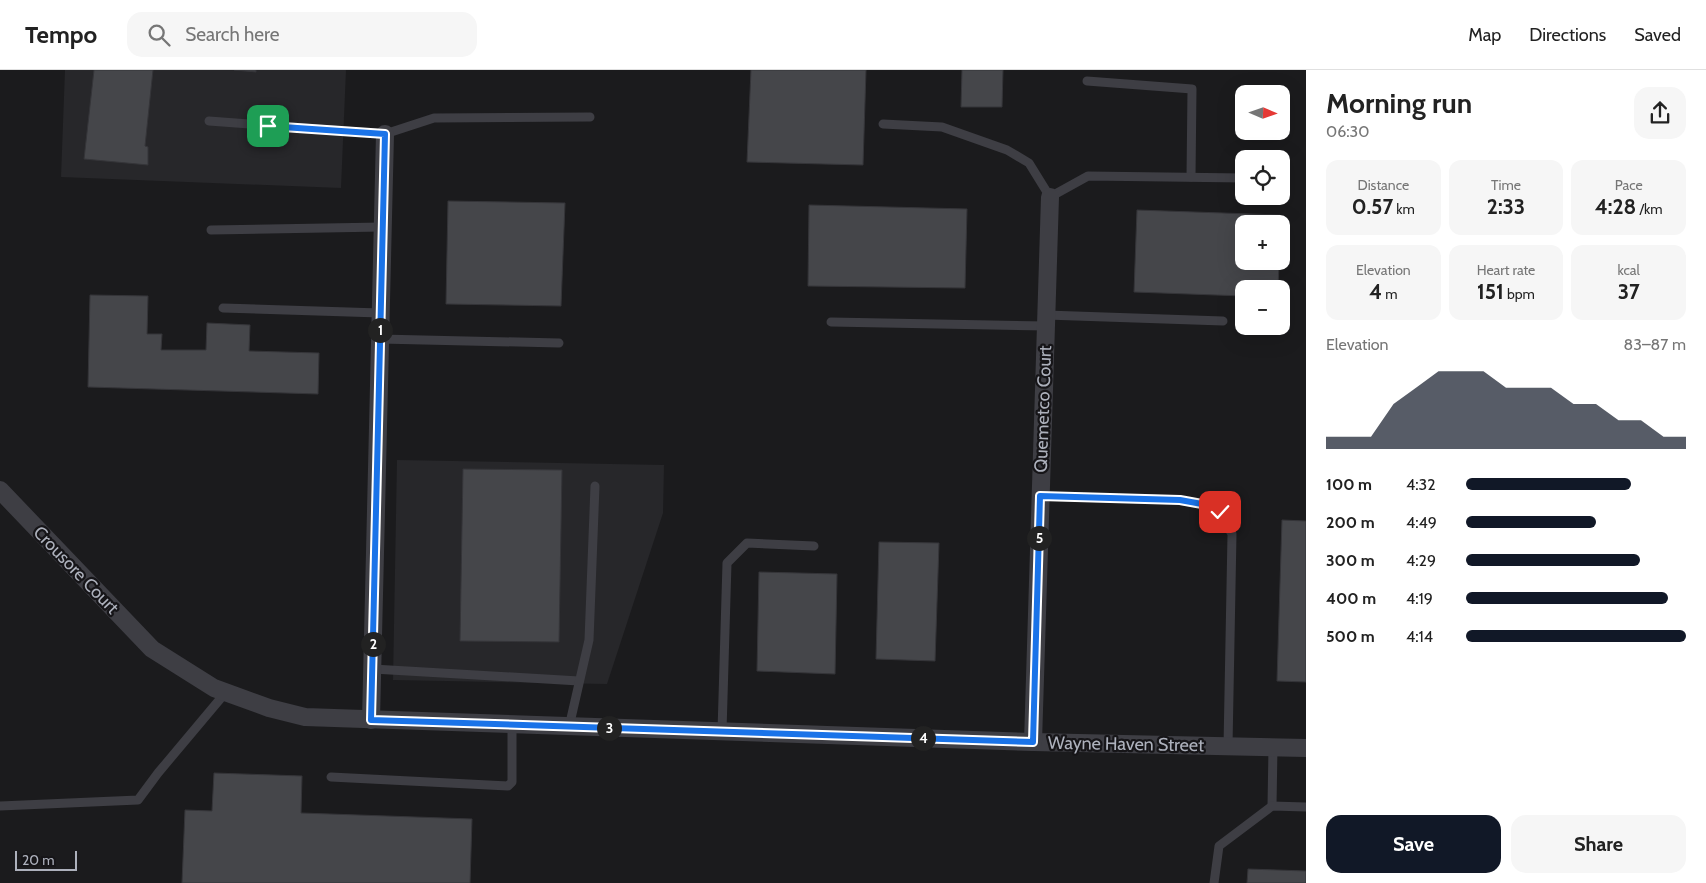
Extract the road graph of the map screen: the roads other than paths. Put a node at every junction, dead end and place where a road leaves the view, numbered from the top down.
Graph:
1 (1087, 82) dead end
2 (590, 117) dead end
3 (209, 121) dead end
4 (883, 124) dead end
5 (385, 134) junction
6 (1191, 177) junction
7 (1235, 178) edge
8 (1050, 197) junction
9 (382, 227) junction
10 (211, 230) dead end
11 (223, 308) dead end
12 (380, 313) junction
13 (1046, 321) junction
14 (831, 322) dead end
15 (1223, 322) dead end
16 (380, 339) junction
17 (559, 343) dead end
18 (595, 486) dead end
19 (0, 490) edge
20 (1040, 496) junction
21 (814, 546) dead end
22 (152, 650) joint
23 (372, 669) junction
24 (579, 680) junction
25 (226, 692) junction
26 (371, 720) junction
27 (512, 725) junction
28 (569, 727) junction
29 (722, 732) junction
30 (1033, 742) junction
31 (1228, 746) junction
32 (1273, 747) junction
33 (1306, 748) edge
34 (332, 777) dead end
35 (0, 806) edge
36 (1272, 806) junction
37 (1306, 807) edge
38 (1214, 883) edge

1 - 6 lane
2 - 5 lane
3 - 5 lane
4 - 8 lane
5 - 9 street
6 - 7 lane
6 - 8 lane
8 - 13 street, Quemetco Court
9 - 10 lane
9 - 12 street
11 - 12 lane
12 - 16 street
13 - 14 lane
13 - 15 lane
13 - 20 street, Quemetco Court
16 - 17 lane
16 - 23 street
18 - 24 lane
19 - 22 street, Crousore Court
20 - 30 street, Quemetco Court
20 - 31 lane
21 - 29 lane
22 - 25 street, Wayne Haven Street
23 - 24 lane
23 - 26 street
24 - 28 lane
25 - 26 street, Wayne Haven Street
25 - 35 lane
26 - 27 street, Wayne Haven Street
27 - 28 street, Wayne Haven Street
27 - 34 lane
28 - 29 street, Wayne Haven Street
29 - 30 street, Wayne Haven Street
30 - 31 street, Wayne Haven Street
31 - 32 street, Wayne Haven Street
32 - 33 street, Wayne Haven Street
32 - 36 lane
36 - 37 lane
36 - 38 lane

